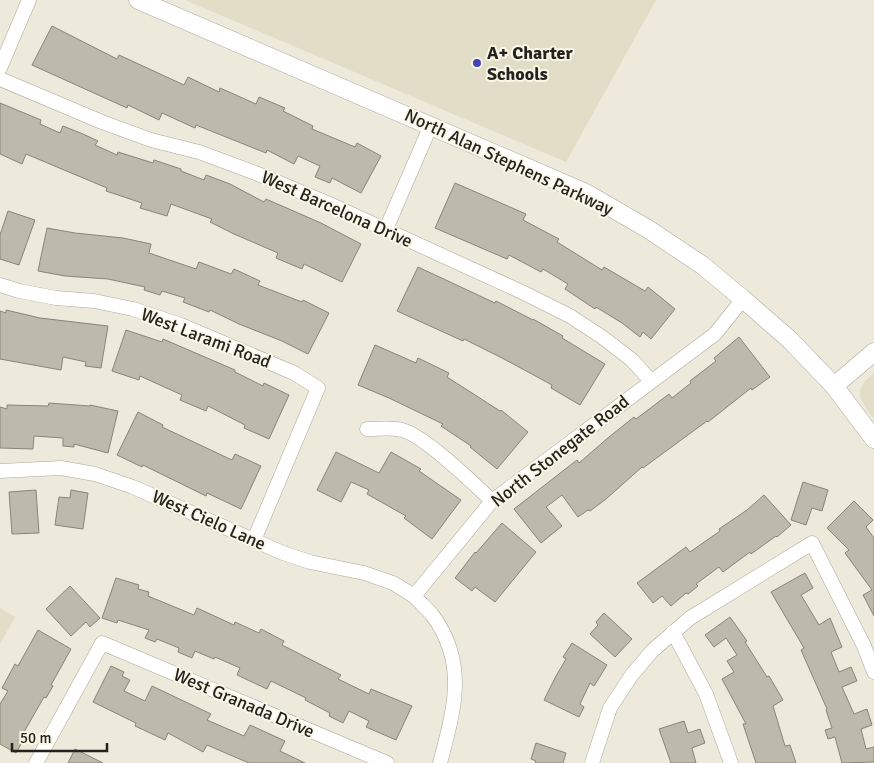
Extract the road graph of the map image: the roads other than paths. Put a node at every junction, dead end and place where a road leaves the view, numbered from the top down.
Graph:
1 (29, 0) edge
2 (138, 0) edge
3 (0, 68) edge
4 (0, 79) edge
5 (431, 125) junction
6 (386, 229) junction
7 (0, 285) edge
8 (743, 299) junction
9 (874, 352) edge
10 (652, 381) junction
11 (834, 386) junction
12 (367, 429) dead end
13 (874, 439) edge
14 (0, 471) edge
15 (492, 501) junction
16 (254, 540) junction
17 (414, 596) junction
18 (673, 632) junction
19 (869, 644) edge
20 (874, 672) edge
21 (36, 763) edge
22 (387, 763) edge
23 (440, 763) edge
24 (592, 763) edge
25 (731, 763) edge

1 - 3 street
2 - 5 street, North Alan Stephens Parkway
4 - 6 street, West Barcelona Drive
5 - 6 street
5 - 8 street, North Alan Stephens Parkway
6 - 10 street, West Barcelona Drive
7 - 16 street, West Larami Road
8 - 10 street, North Stonegate Road
8 - 11 street, North Alan Stephens Parkway
9 - 11 street
10 - 15 street, North Stonegate Road
11 - 13 street, North Alan Stephens Parkway
12 - 15 street
14 - 16 street, West Cielo Lane
15 - 17 street, North Stonegate Road
16 - 17 street, West Cielo Lane
17 - 23 street
18 - 19 street
18 - 24 street
18 - 25 street
19 - 20 street
21 - 22 street, West Granada Drive

